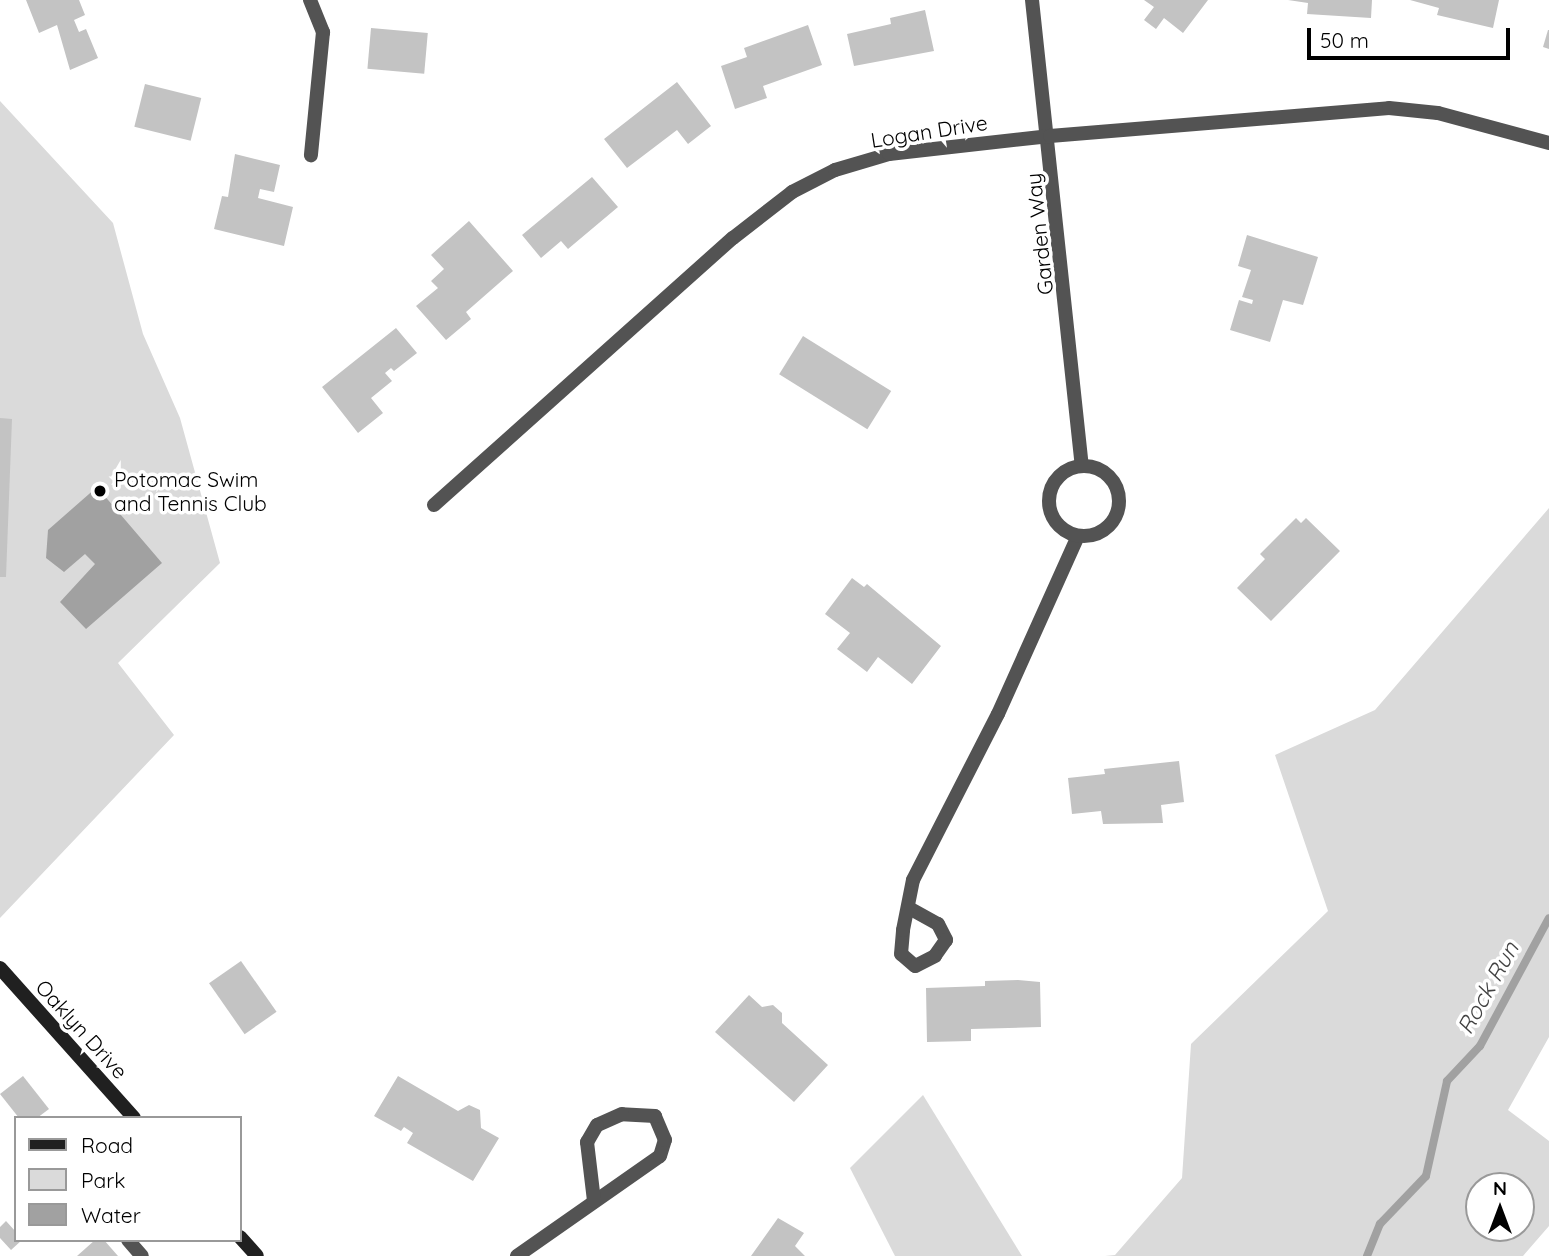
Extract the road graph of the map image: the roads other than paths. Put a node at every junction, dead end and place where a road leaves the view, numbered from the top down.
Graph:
1 (310, 0) edge
2 (1032, 0) edge
3 (1050, 135) junction
4 (1549, 143) edge
5 (311, 155) dead end
6 (1082, 465) junction
7 (434, 505) dead end
8 (1079, 536) junction
9 (909, 908) dead end
10 (0, 968) edge
11 (132, 1116) edge
12 (594, 1201) junction
13 (242, 1239) edge
14 (130, 1242) edge
15 (142, 1256) edge
16 (257, 1256) edge
17 (517, 1256) edge

1 - 5 street
2 - 3 street, Garden Way
3 - 4 street, Logan Drive
3 - 6 street, Garden Way
3 - 7 street, Logan Drive
6 - 8 street
6 - 8 street
8 - 9 street
10 - 11 street, Oaklyn Drive
12 - 12 street
12 - 17 street
13 - 16 street
14 - 15 street

